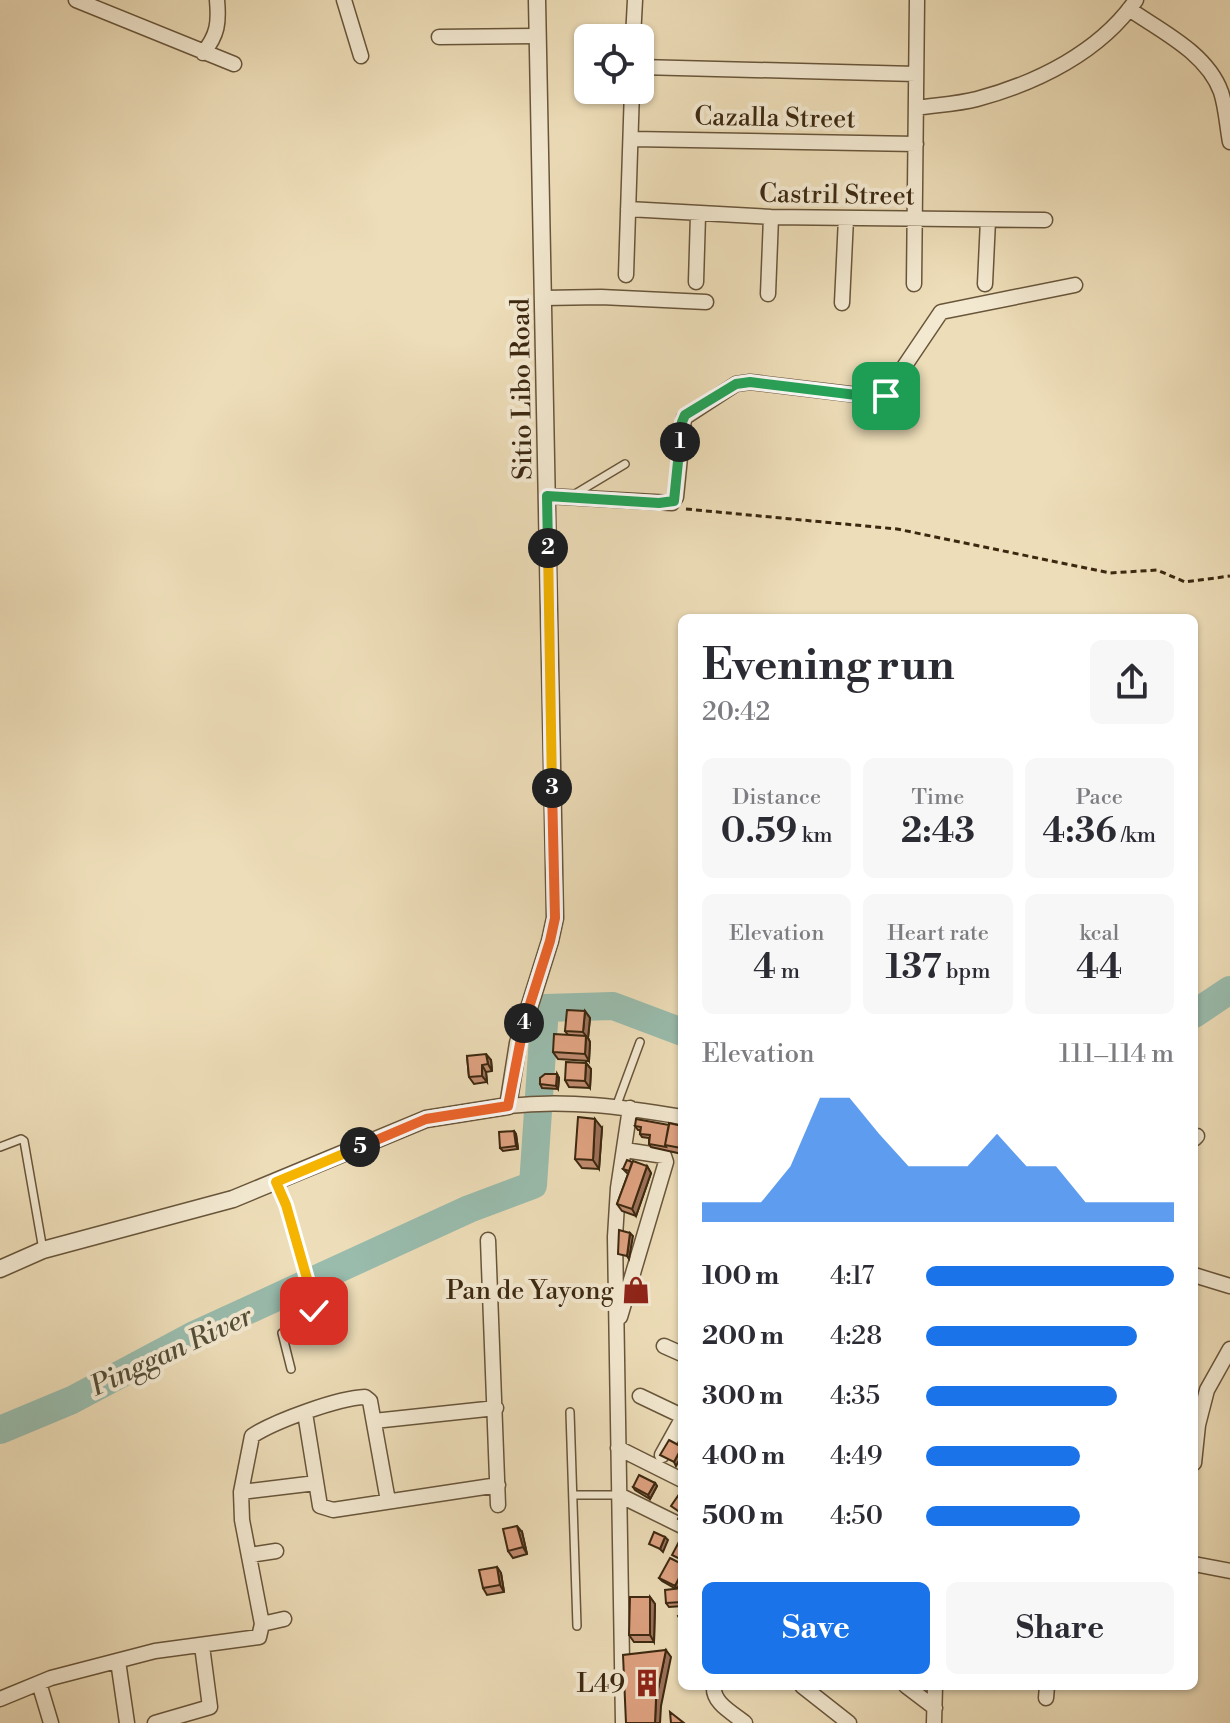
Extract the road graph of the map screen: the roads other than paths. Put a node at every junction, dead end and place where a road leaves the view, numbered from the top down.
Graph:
1 (76, 0) edge
2 (217, 0) edge
3 (344, 0) edge
4 (537, 0) edge
5 (635, 0) edge
6 (917, 0) edge
7 (1133, 5) edge
8 (634, 24) edge
9 (537, 36) junction
10 (439, 37) dead end
11 (203, 53) junction
12 (361, 56) dead end
13 (234, 64) dead end
14 (654, 67) edge
15 (916, 74) junction
16 (632, 104) edge
17 (916, 108) junction
18 (632, 139) junction
19 (1230, 142) edge
20 (916, 144) junction
21 (628, 209) junction
22 (698, 215) junction
23 (771, 217) junction
24 (846, 218) junction
25 (916, 219) junction
26 (988, 220) junction
27 (1045, 220) dead end
28 (626, 275) dead end
29 (696, 282) dead end
30 (914, 284) dead end
31 (985, 284) dead end
32 (1075, 285) dead end
33 (768, 294) dead end
34 (543, 298) junction
35 (706, 302) dead end
36 (842, 303) dead end
37 (625, 464) dead end
38 (547, 496) junction
39 (570, 497) junction
40 (640, 1042) dead end
41 (514, 1106) junction
42 (623, 1107) junction
43 (678, 1116) edge
44 (0, 1147) edge
45 (625, 1150) junction
46 (276, 1182) junction
47 (488, 1240) dead end
48 (43, 1250) junction
49 (0, 1269) edge
50 (1198, 1276) edge
51 (1230, 1286) edge
52 (616, 1332) junction
53 (664, 1346) dead end
54 (1230, 1349) edge
55 (678, 1352) edge
56 (291, 1369) dead end
57 (640, 1396) dead end
58 (496, 1408) junction
59 (570, 1412) dead end
60 (305, 1413) junction
61 (678, 1416) edge
62 (374, 1421) junction
63 (678, 1425) edge
64 (1198, 1425) edge
65 (618, 1448) junction
66 (656, 1466) junction
67 (678, 1478) edge
68 (316, 1483) junction
69 (498, 1485) junction
70 (241, 1492) junction
71 (573, 1495) junction
72 (619, 1495) junction
73 (388, 1501) junction
74 (498, 1505) dead end
75 (678, 1524) edge
76 (276, 1551) dead end
77 (250, 1555) junction
78 (1198, 1565) edge
79 (1230, 1571) edge
80 (284, 1619) dead end
81 (262, 1624) junction
82 (577, 1626) dead end
83 (202, 1646) junction
84 (118, 1661) junction
85 (39, 1683) junction
86 (713, 1690) edge
87 (807, 1690) edge
88 (910, 1690) edge
89 (935, 1690) edge
90 (0, 1699) edge
91 (935, 1715) edge
92 (51, 1723) edge
93 (127, 1723) edge
94 (155, 1723) edge
95 (623, 1723) edge
96 (745, 1723) edge
97 (849, 1723) edge

1 - 11 street
2 - 11 street
3 - 12 street
4 - 9 street, Sitio Libo Road
5 - 8 street
6 - 15 street
7 - 17 street
7 - 19 street
9 - 10 street
9 - 34 street, Sitio Libo Road
11 - 13 street
14 - 15 street
15 - 17 street
16 - 18 street
17 - 20 street
18 - 20 street, Cazalla Street
18 - 21 street
20 - 25 street
21 - 22 street, Castril Street
21 - 28 street
22 - 23 street, Castril Street
22 - 29 street
23 - 24 street, Castril Street
23 - 33 street
24 - 25 street, Castril Street
24 - 36 street
25 - 26 street, Castril Street
25 - 30 street
26 - 27 street, Castril Street
26 - 31 street
32 - 39 street
34 - 35 street
34 - 38 street, Sitio Libo Road
37 - 39 lane
38 - 39 street
38 - 41 street, Sitio Libo Road
40 - 42 lane
41 - 42 street
41 - 46 street
42 - 43 street
42 - 45 street
44 - 48 lane
45 - 52 street
45 - 52 street
46 - 48 street
46 - 56 lane
47 - 58 street
48 - 49 street
50 - 51 street
52 - 65 street
53 - 55 street
54 - 64 street
57 - 61 street
58 - 62 street
58 - 69 street
59 - 71 lane
60 - 62 street
60 - 68 street
60 - 70 street
62 - 73 street
63 - 66 street
65 - 66 street
65 - 72 street
66 - 67 street
68 - 70 street
68 - 73 street
69 - 73 street
69 - 74 street
70 - 77 street
71 - 72 lane
71 - 82 lane
72 - 75 street
72 - 95 street
76 - 77 street
77 - 81 street
78 - 79 street
80 - 81 street
81 - 83 street
83 - 84 street
83 - 94 street
84 - 85 street
84 - 93 street
85 - 90 street
85 - 92 street
86 - 96 street
87 - 97 street
88 - 91 street
89 - 91 street

